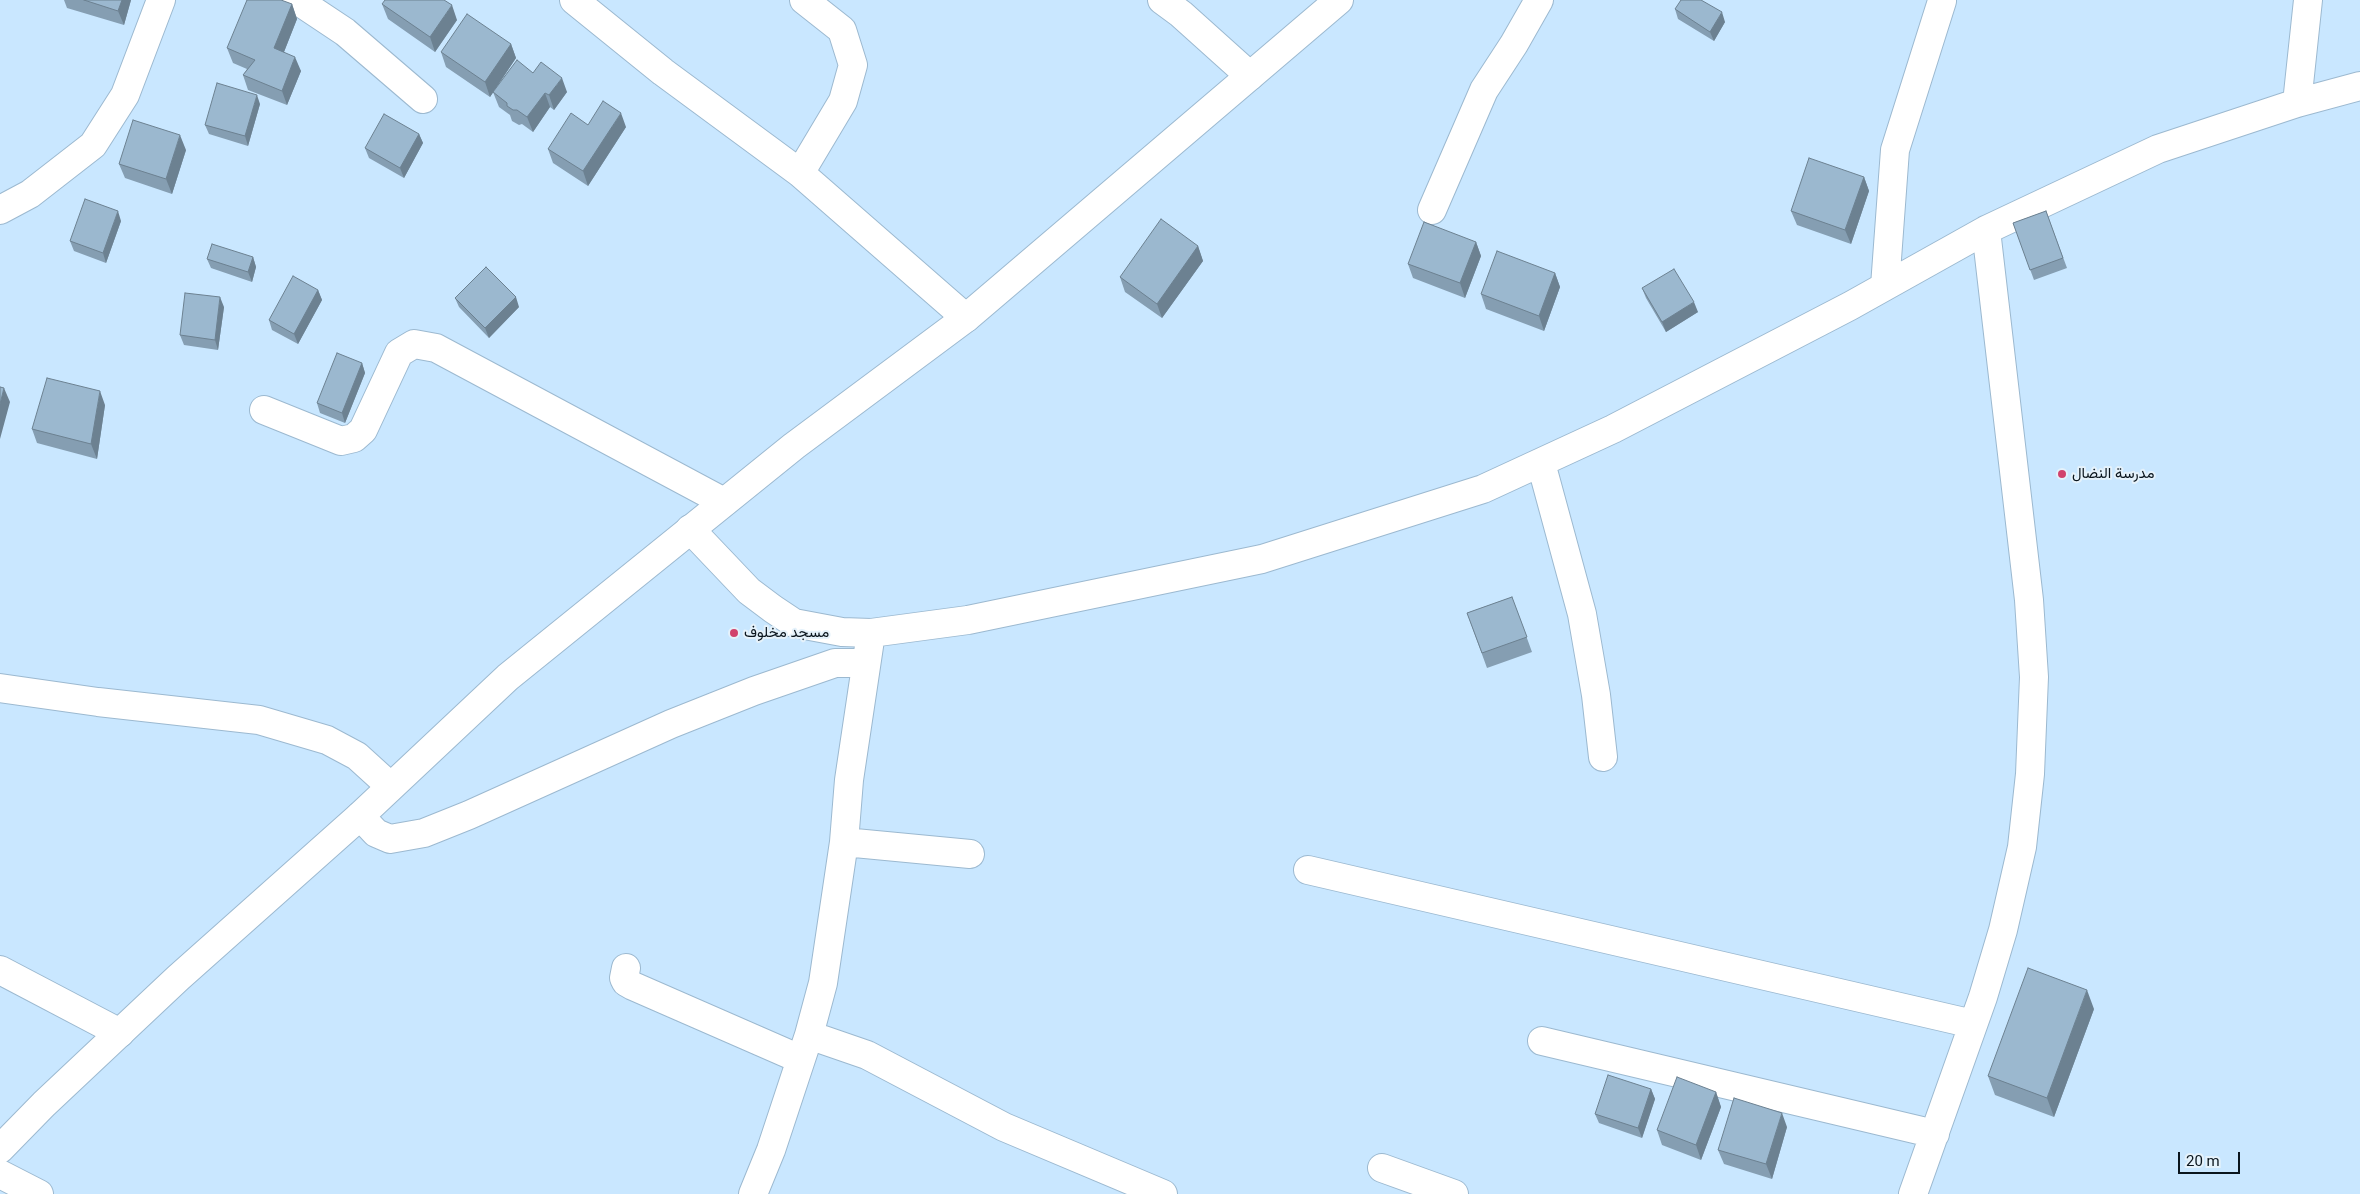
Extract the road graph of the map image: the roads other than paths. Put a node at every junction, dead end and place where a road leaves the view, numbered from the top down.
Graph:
1 (161, 0) edge
2 (297, 0) edge
3 (574, 0) edge
4 (804, 0) edge
5 (1162, 0) edge
6 (1339, 0) edge
7 (1539, 0) edge
8 (2308, 0) edge
9 (1942, 1) dead end
10 (1250, 76) junction
11 (2360, 86) edge
12 (422, 99) dead end
13 (2296, 102) junction
14 (800, 173) junction
15 (0, 210) edge
16 (1432, 210) dead end
17 (1986, 230) junction
18 (1885, 286) junction
19 (966, 318) junction
20 (264, 410) dead end
21 (1541, 463) junction
22 (724, 502) junction
23 (690, 529) junction
24 (871, 633) junction
25 (866, 663) junction
26 (0, 688) edge
27 (1603, 757) dead end
28 (390, 786) junction
29 (360, 816) junction
30 (844, 842) junction
31 (970, 854) dead end
32 (1308, 870) dead end
33 (626, 968) dead end
34 (0, 970) edge
35 (1973, 1024) junction
36 (120, 1033) junction
37 (1542, 1041) dead end
38 (805, 1047) junction
39 (1936, 1134) junction
40 (0, 1149) edge
41 (1382, 1168) dead end
42 (0, 1174) edge
43 (39, 1194) edge
44 (753, 1194) edge
45 (1163, 1194) edge
46 (1454, 1194) edge
47 (1912, 1194) edge

1 - 15 main road
2 - 12 main road
3 - 14 main road
4 - 14 main road
5 - 10 main road
6 - 10 main road
7 - 16 main road
8 - 13 main road
9 - 18 main road
10 - 19 main road
11 - 13 main road
13 - 17 main road
14 - 19 main road
17 - 18 main road
17 - 35 main road
18 - 21 main road
19 - 22 main road
20 - 22 main road
21 - 24 main road
21 - 27 main road
22 - 23 main road
23 - 24 main road
23 - 28 main road
24 - 25 main road
25 - 29 main road
25 - 30 main road
26 - 28 main road
28 - 29 main road
29 - 36 main road
30 - 31 main road
30 - 38 main road
32 - 35 main road
33 - 38 main road
34 - 36 main road
35 - 39 main road
36 - 40 main road
37 - 39 main road
38 - 44 main road
38 - 45 main road
39 - 47 main road
41 - 46 main road
42 - 43 main road

